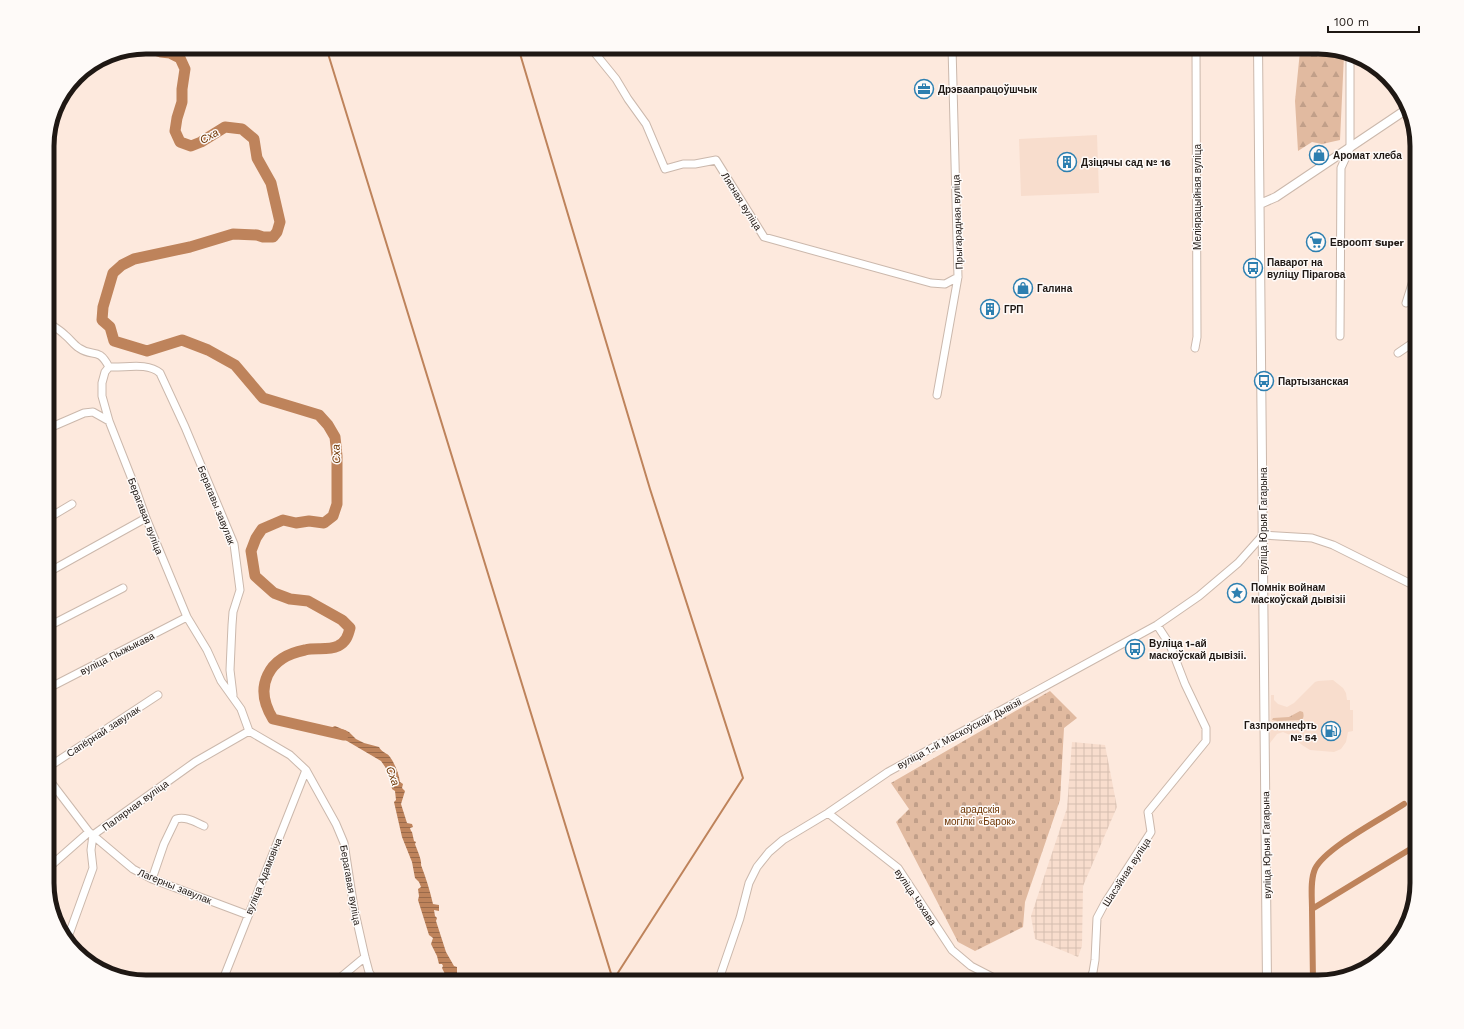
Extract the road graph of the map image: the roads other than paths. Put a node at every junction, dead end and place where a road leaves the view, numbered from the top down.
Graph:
1 (596, 54) edge
2 (952, 54) edge
3 (1196, 54) edge
4 (1258, 54) edge
5 (1350, 60) edge
6 (1403, 112) edge
7 (1350, 148) junction
8 (1260, 204) junction
9 (958, 277) junction
10 (1410, 290) edge
11 (1406, 303) dead end
12 (54, 327) edge
13 (1340, 336) dead end
14 (1410, 345) edge
15 (1195, 348) dead end
16 (1398, 353) dead end
17 (109, 367) junction
18 (937, 395) dead end
19 (109, 421) junction
20 (54, 425) edge
21 (72, 504) dead end
22 (54, 515) edge
23 (146, 518) junction
24 (1264, 535) junction
25 (54, 569) edge
26 (1410, 584) edge
27 (123, 588) dead end
28 (187, 617) junction
29 (54, 622) edge
30 (1157, 625) junction
31 (54, 685) edge
32 (158, 695) dead end
33 (233, 698) junction
34 (249, 730) junction
35 (54, 763) edge
36 (306, 770) junction
37 (54, 786) edge
38 (828, 813) junction
39 (204, 826) dead end
40 (91, 834) junction
41 (54, 863) edge
42 (152, 879) junction
43 (248, 915) junction
44 (69, 934) edge
45 (365, 957) junction
46 (225, 975) edge
47 (343, 975) edge
48 (372, 975) edge
49 (720, 975) edge
50 (988, 975) edge
51 (1092, 975) edge
52 (1267, 975) edge

1 - 9 street, Лясная вуліца
2 - 9 street, Прыгарадная вуліца
3 - 15 street, Меліярацыйная вуліца
4 - 8 main road, вуліца Юрыя Гагарына
5 - 7 street
6 - 7 main road
7 - 8 main road
7 - 13 street
8 - 24 main road, вуліца Юрыя Гагарына
9 - 18 street, Прыгарадная вуліца
10 - 11 street
12 - 17 street
14 - 16 street
17 - 19 street, Берагавая вуліца
17 - 33 street, Берагавы завулак
19 - 20 street
19 - 23 street, Берагавая вуліца
21 - 22 street
23 - 25 street
23 - 28 street, Берагавая вуліца
24 - 26 street
24 - 30 street, вуліца 1-й Маскоўскай Дывізіі
24 - 52 main road, вуліца Юрыя Гагарына
27 - 29 street
28 - 31 street, вуліца Пыжыкава
28 - 33 street, Берагавая вуліца
30 - 38 street, вуліца 1-й Маскоўскай Дывізіі
30 - 51 street, Шасэйная вуліца
32 - 35 street, Сапёрнай завулак
33 - 34 street, Берагавая вуліца
34 - 36 street, Берагавая вуліца
34 - 40 street, Палярная вуліца
36 - 43 street, вуліца Адамовіча
36 - 45 street, Берагавая вуліца
37 - 40 street, Лагерны завулак
38 - 49 street, вуліца 1-й Маскоўскай Дывізіі
38 - 50 street, вуліца Чэхава
39 - 42 street
40 - 41 street
40 - 42 street, Лагерны завулак
40 - 44 street, Палярная вуліца
42 - 43 street, Лагерны завулак
43 - 46 street, вуліца Адамовіча
45 - 47 street
45 - 48 street, Берагавая вуліца

